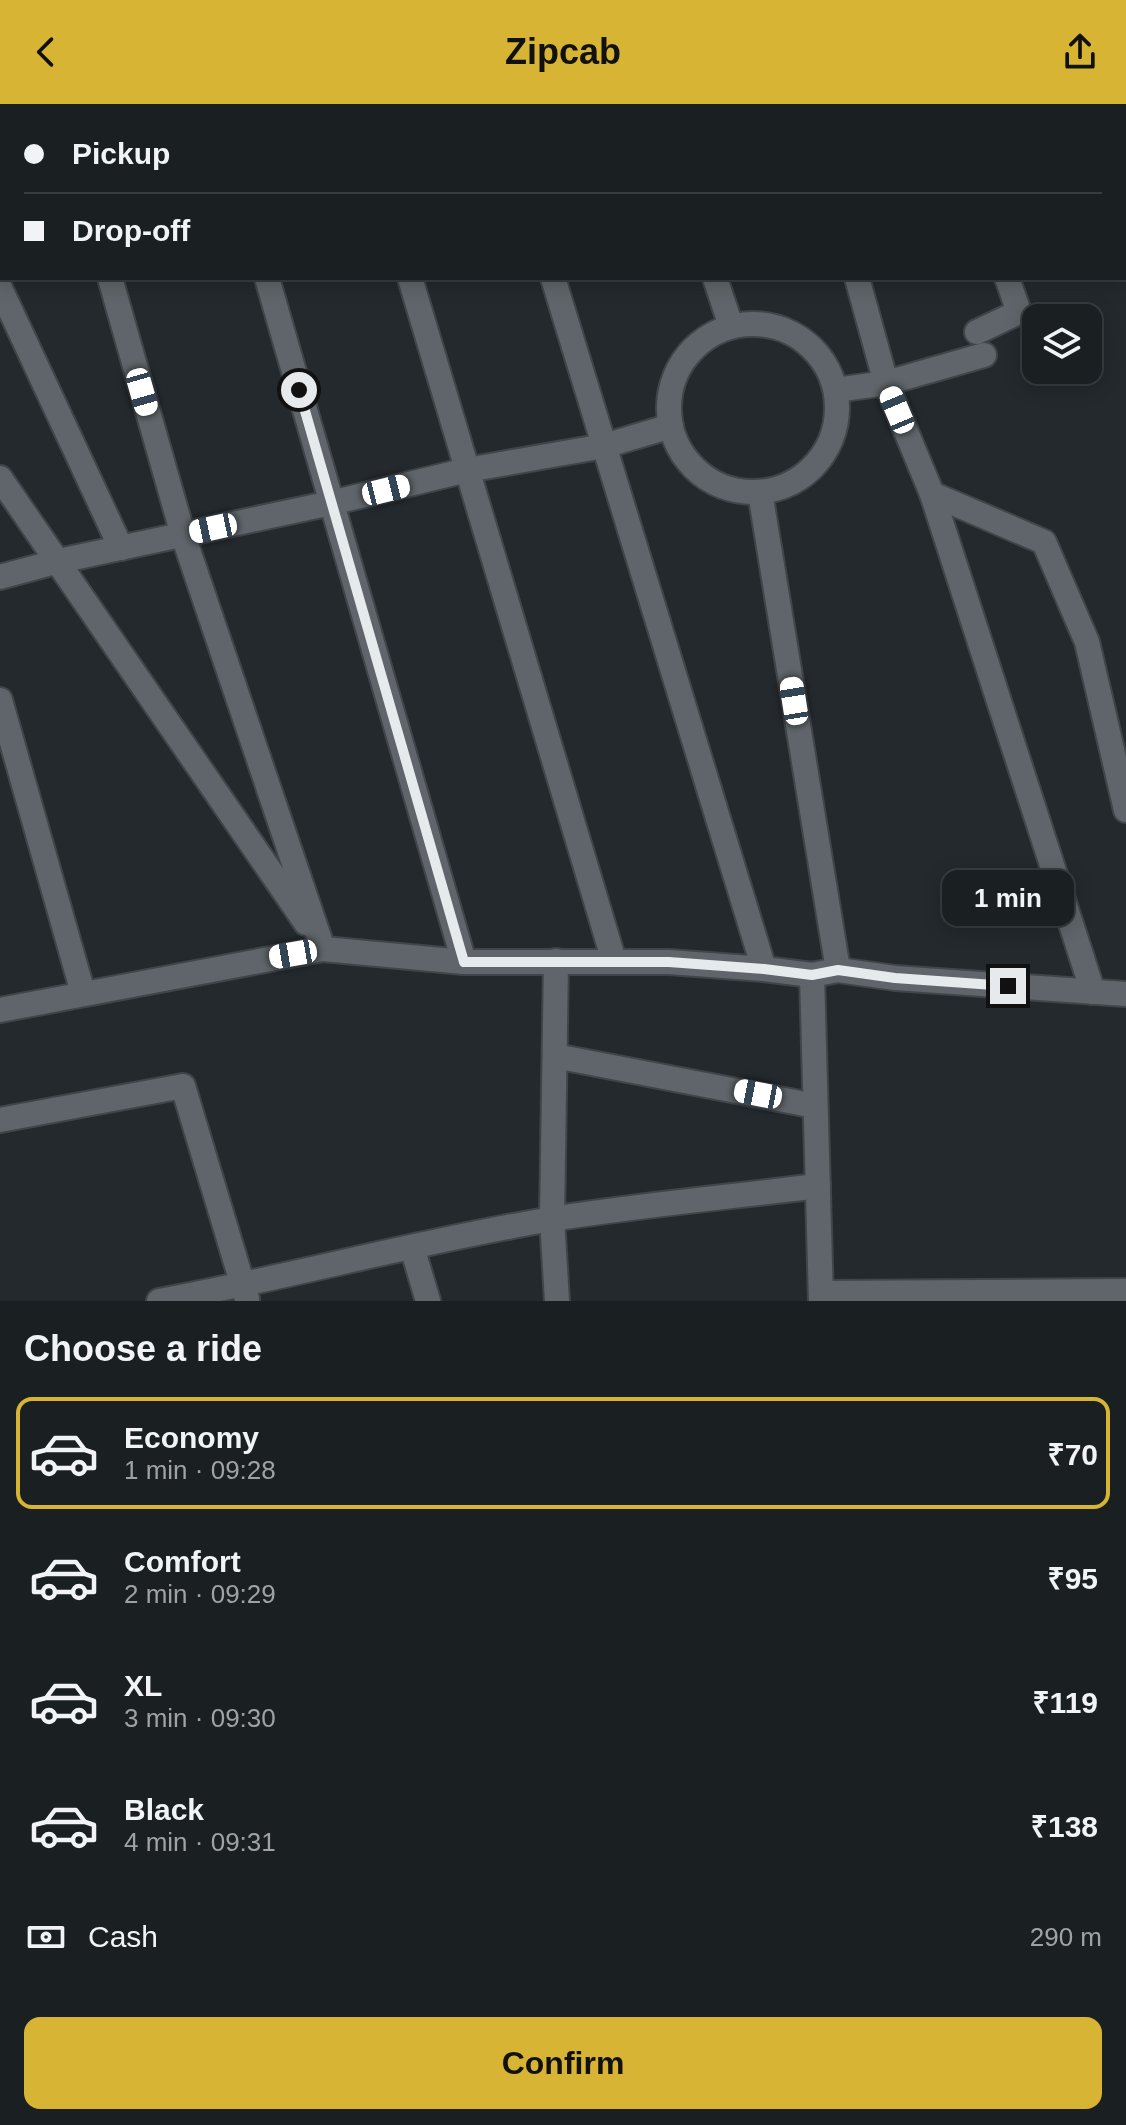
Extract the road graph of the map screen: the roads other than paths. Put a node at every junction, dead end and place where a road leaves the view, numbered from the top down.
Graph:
1 (111, 280) edge
2 (268, 280) edge
3 (411, 280) edge
4 (554, 280) edge
5 (716, 280) edge
6 (858, 280) edge
7 (1008, 280) edge
8 (0, 288) edge
9 (731, 326) junction
10 (886, 383) junction
11 (836, 390) junction
12 (671, 426) junction
13 (604, 446) junction
14 (467, 470) junction
15 (0, 478) edge
16 (760, 492) junction
17 (932, 494) junction
18 (331, 503) junction
19 (183, 535) junction
20 (121, 548) junction
21 (59, 561) junction
22 (0, 577) edge
23 (0, 700) edge
24 (1126, 810) edge
25 (323, 949) junction
26 (556, 961) junction
27 (614, 961) junction
28 (464, 962) junction
29 (764, 969) junction
30 (838, 970) junction
31 (812, 975) junction
32 (1093, 992) junction
33 (83, 993) junction
34 (1126, 994) edge
35 (0, 1010) edge
36 (555, 1056) junction
37 (815, 1106) junction
38 (0, 1120) edge
39 (818, 1186) junction
40 (552, 1219) junction
41 (412, 1247) junction
42 (1126, 1291) edge
43 (246, 1293) edge
44 (1105, 1296) edge
45 (821, 1297) edge
46 (159, 1301) edge
47 (428, 1301) edge
48 (557, 1301) edge

1 - 19 street
2 - 18 street
3 - 14 street
4 - 13 street
5 - 9 street
6 - 10 street
7 - 10 street
8 - 20 street
9 - 11 street
9 - 12 street
10 - 11 street
10 - 17 street
11 - 16 street
12 - 13 street
12 - 16 street
13 - 14 street
13 - 29 street
14 - 18 street
14 - 27 street
15 - 21 street
16 - 30 street
17 - 24 street
17 - 32 street
18 - 19 street
18 - 28 street
19 - 20 street
19 - 25 street
20 - 21 street
21 - 22 street
21 - 25 street
23 - 33 street
25 - 28 street
25 - 33 street
26 - 27 street
26 - 28 street
26 - 36 street
27 - 29 street
29 - 31 street
30 - 31 street
30 - 32 street
31 - 37 street
32 - 34 street
33 - 35 street
36 - 37 street
36 - 40 street
37 - 39 street
38 - 43 street
39 - 40 street
39 - 45 street
40 - 41 street
40 - 48 street
41 - 43 street
41 - 47 street
42 - 44 street
43 - 46 street
44 - 45 street

